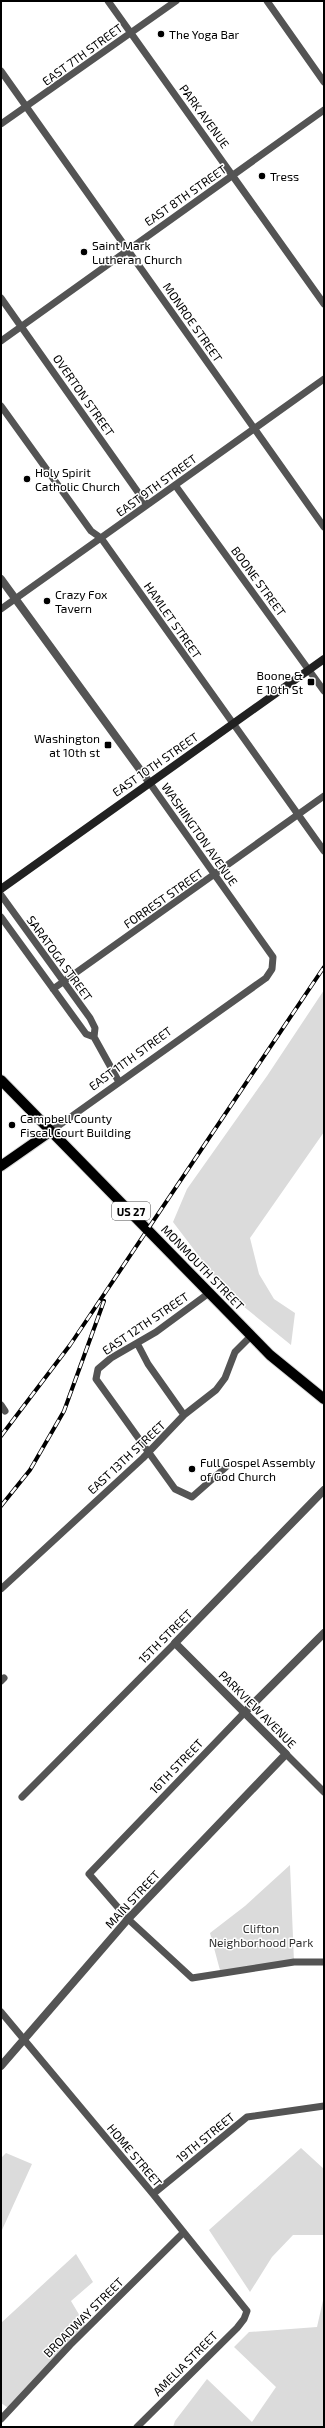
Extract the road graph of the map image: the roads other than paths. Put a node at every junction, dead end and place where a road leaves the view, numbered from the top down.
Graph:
1 (108, 1) edge
2 (176, 1) edge
3 (267, 1) edge
4 (131, 32) junction
5 (1, 71) edge
6 (324, 82) edge
7 (26, 106) junction
8 (324, 110) edge
9 (1, 124) edge
10 (233, 175) junction
11 (128, 248) junction
12 (1, 298) edge
13 (324, 304) edge
14 (21, 326) junction
15 (1, 341) edge
16 (324, 378) edge
17 (1, 406) edge
18 (254, 429) junction
19 (176, 485) junction
20 (147, 505) junction
21 (324, 527) edge
22 (101, 538) junction
23 (1, 579) edge
24 (15, 599) junction
25 (1, 609) edge
26 (324, 659) edge
27 (309, 670) junction
28 (324, 691) edge
29 (233, 724) junction
30 (149, 782) junction
31 (324, 796) edge
32 (299, 816) junction
33 (323, 850) edge
34 (215, 875) junction
35 (1, 889) edge
36 (1, 895) edge
37 (1, 917) edge
38 (272, 969) joint
39 (64, 982) junction
40 (53, 989) junction
41 (94, 1037) junction
42 (1, 1080) edge
43 (119, 1082) junction
44 (51, 1131) junction
45 (1, 1166) edge
46 (209, 1293) junction
47 (251, 1336) junction
48 (137, 1343) junction
49 (324, 1399) edge
50 (184, 1416) junction
51 (148, 1452) junction
52 (226, 1467) dead end
53 (324, 1490) edge
54 (3, 1588) edge
55 (324, 1633) edge
56 (175, 1643) junction
57 (245, 1712) junction
58 (286, 1754) junction
59 (323, 1789) edge
60 (22, 1797) dead end
61 (128, 1919) junction
62 (324, 1962) edge
63 (1, 2012) edge
64 (23, 2039) junction
65 (1, 2066) edge
66 (324, 2106) edge
67 (153, 2194) junction
68 (183, 2233) junction
69 (247, 2314) joint
70 (1, 2419) edge
71 (137, 2427) edge

1 - 4 street, PARK AVENUE
2 - 4 street, EAST 7TH STREET
3 - 6 street
4 - 7 street, EAST 7TH STREET
4 - 10 street, PARK AVENUE
5 - 7 street, MONROE STREET
7 - 9 street, EAST 7TH STREET
7 - 11 street, MONROE STREET
8 - 10 street, EAST 8TH STREET
10 - 11 street, EAST 8TH STREET
10 - 13 street, PARK AVENUE
11 - 14 street, EAST 8TH STREET
11 - 18 street, MONROE STREET
12 - 14 street, OVERTON STREET
14 - 15 street, EAST 8TH STREET
14 - 20 street, OVERTON STREET
16 - 18 street, EAST 9TH STREET
17 - 22 street, HAMLET STREET
18 - 19 street, EAST 9TH STREET
18 - 21 street, MONROE STREET
19 - 20 street, EAST 9TH STREET
19 - 27 street, BOONE STREET
20 - 22 street, EAST 9TH STREET
22 - 24 street, EAST 9TH STREET
22 - 29 street, HAMLET STREET
23 - 24 street, WASHINGTON AVENUE
24 - 25 street, EAST 9TH STREET
24 - 30 street, WASHINGTON AVENUE
26 - 27 main road, EAST 10TH STREET
27 - 28 street, BOONE STREET
27 - 29 main road, EAST 10TH STREET
29 - 30 main road, EAST 10TH STREET
29 - 32 street, HAMLET STREET
30 - 34 street, WASHINGTON AVENUE
30 - 35 main road, EAST 10TH STREET
31 - 32 street, FORREST STREET
32 - 33 street, HAMLET STREET
32 - 34 street, FORREST STREET
34 - 38 street, WASHINGTON AVENUE
34 - 39 street, FORREST STREET
36 - 39 street, SARATOGA STREET
37 - 40 street, SARATOGA STREET
38 - 43 street, EAST 11TH STREET
39 - 40 street, FORREST STREET
39 - 41 street, SARATOGA STREET
40 - 41 street, SARATOGA STREET
41 - 43 street, SARATOGA STREET
42 - 44 main road, MONMOUTH STREET / US 27
43 - 44 street, EAST 11TH STREET
44 - 45 main road, EAST 11TH STREET
44 - 46 main road, MONMOUTH STREET / US 27
46 - 47 main road, MONMOUTH STREET / US 27
46 - 48 street, EAST 12TH STREET
47 - 49 main road, MONMOUTH STREET / US 27
47 - 50 street, EAST 13TH STREET
48 - 50 street
48 - 51 street, EAST 12TH STREET
50 - 51 street, EAST 13TH STREET
51 - 52 street
51 - 54 street, EAST 13TH STREET
53 - 56 street, 15TH STREET
55 - 57 street, 16TH STREET
56 - 57 street, PARKVIEW AVENUE
56 - 60 street, 15TH STREET
57 - 58 street, PARKVIEW AVENUE
57 - 61 street, 16TH STREET
58 - 59 street, PARKVIEW AVENUE
58 - 61 street, MAIN STREET
61 - 62 street
61 - 64 street, MAIN STREET
63 - 64 street, HOME STREET
64 - 65 street, MAIN STREET
64 - 67 street, HOME STREET
66 - 67 street, 19TH STREET
67 - 68 street, HOME STREET
68 - 69 street, HOME STREET
68 - 70 street, BROADWAY STREET
69 - 71 street, AMELIA STREET

